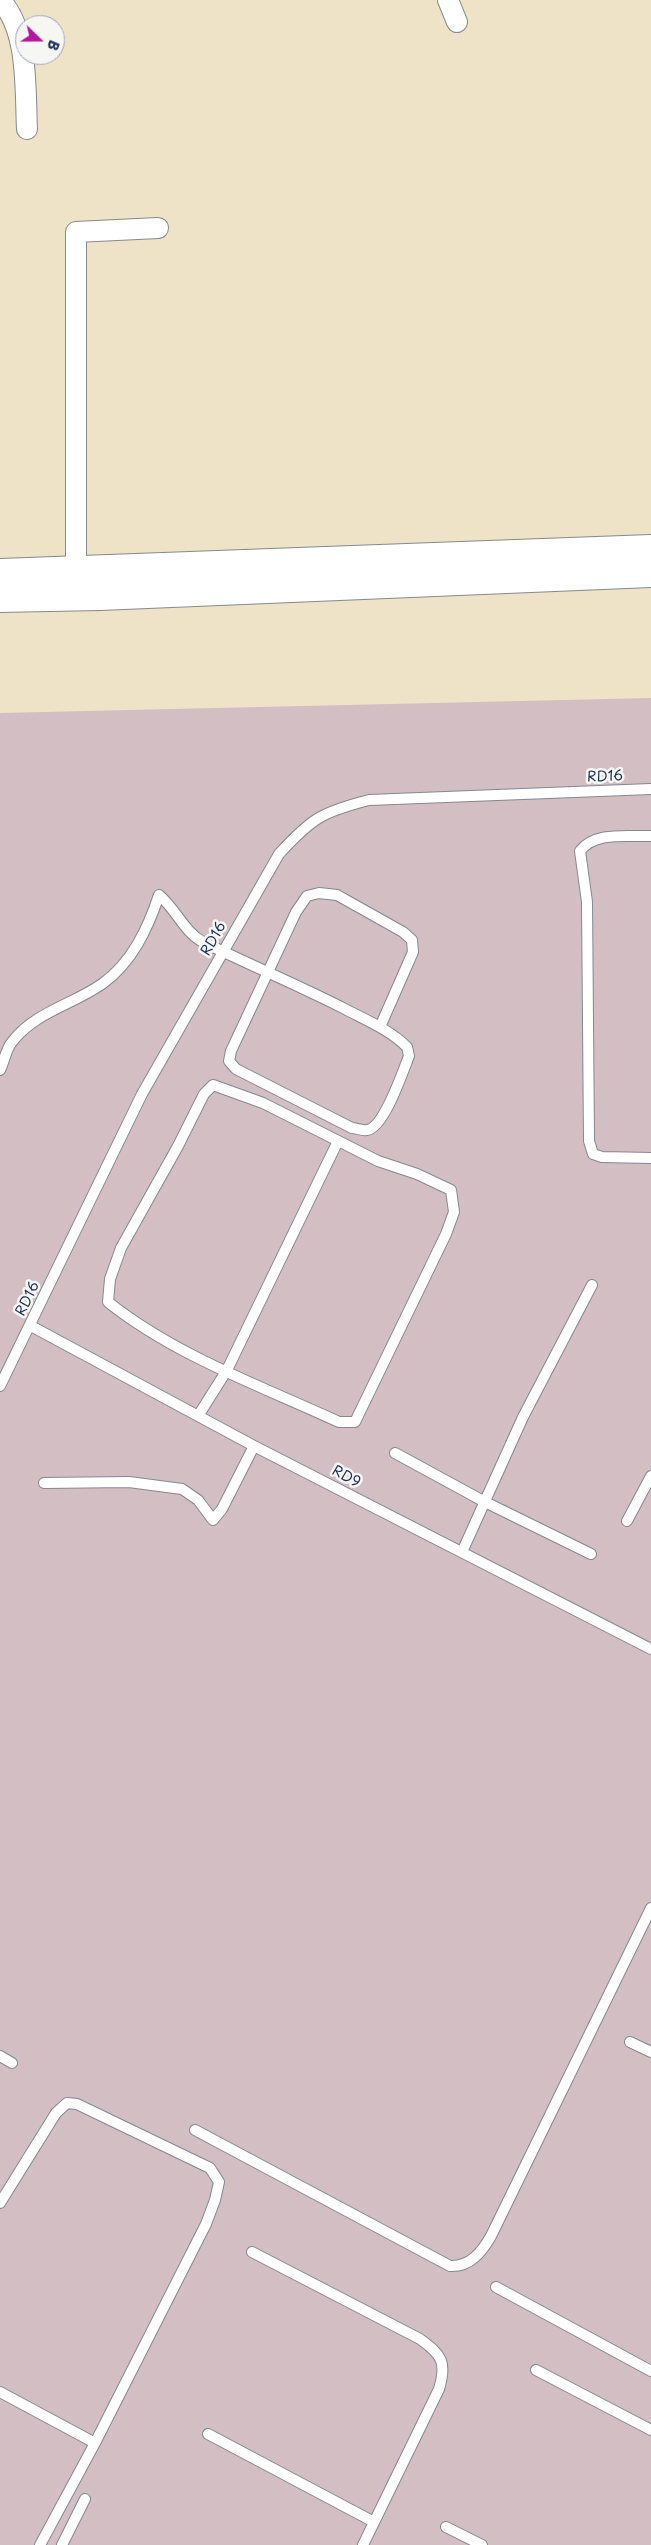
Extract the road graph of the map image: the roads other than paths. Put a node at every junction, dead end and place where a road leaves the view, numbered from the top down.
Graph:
1 (0, 0) edge
2 (448, 0) edge
3 (457, 22) dead end
4 (28, 130) dead end
5 (158, 228) dead end
6 (651, 549) edge
7 (0, 573) edge
8 (651, 573) edge
9 (76, 584) junction
10 (0, 598) edge
11 (651, 789) edge
12 (651, 836) edge
13 (224, 950) junction
14 (270, 972) junction
15 (380, 1027) junction
16 (0, 1070) edge
17 (338, 1141) junction
18 (651, 1158) edge
19 (592, 1285) dead end
20 (31, 1326) junction
21 (227, 1370) junction
22 (0, 1386) edge
23 (198, 1416) junction
24 (254, 1446) junction
25 (395, 1452) dead end
26 (651, 1476) edge
27 (44, 1484) dead end
28 (485, 1502) junction
29 (627, 1522) dead end
30 (462, 1552) junction
31 (591, 1554) dead end
32 (651, 1649) edge
33 (651, 1908) edge
34 (630, 2042) dead end
35 (651, 2052) edge
36 (0, 2056) edge
37 (12, 2063) dead end
38 (195, 2130) dead end
39 (0, 2203) edge
40 (252, 2252) dead end
41 (496, 2287) dead end
42 (536, 2370) dead end
43 (651, 2371) edge
44 (0, 2392) edge
45 (651, 2430) edge
46 (208, 2434) dead end
47 (95, 2443) junction
48 (85, 2499) dead end
49 (374, 2522) junction
50 (446, 2527) dead end
51 (40, 2545) edge
52 (62, 2545) edge
53 (363, 2545) edge
54 (482, 2545) edge

1 - 4 street
2 - 3 street
5 - 9 street
6 - 9 main road
7 - 9 main road
8 - 9 main road
9 - 10 main road
11 - 13 lane, RD16
12 - 18 lane
13 - 14 lane
13 - 16 lane
13 - 20 lane, RD16
14 - 15 lane
14 - 15 lane
14 - 15 lane
17 - 21 lane
17 - 21 lane
17 - 21 lane
19 - 28 lane
20 - 22 lane, RD16
20 - 23 lane, RD9
21 - 23 lane
23 - 24 lane, RD9
24 - 27 lane
24 - 30 lane, RD9
25 - 28 lane
26 - 29 lane
28 - 30 lane
28 - 31 lane
30 - 32 lane, RD9
33 - 38 lane
34 - 35 lane
36 - 37 lane
39 - 47 lane
40 - 49 lane
41 - 43 lane
42 - 45 lane
44 - 47 lane
46 - 49 lane
47 - 51 lane
48 - 52 lane
49 - 53 lane
50 - 54 lane

